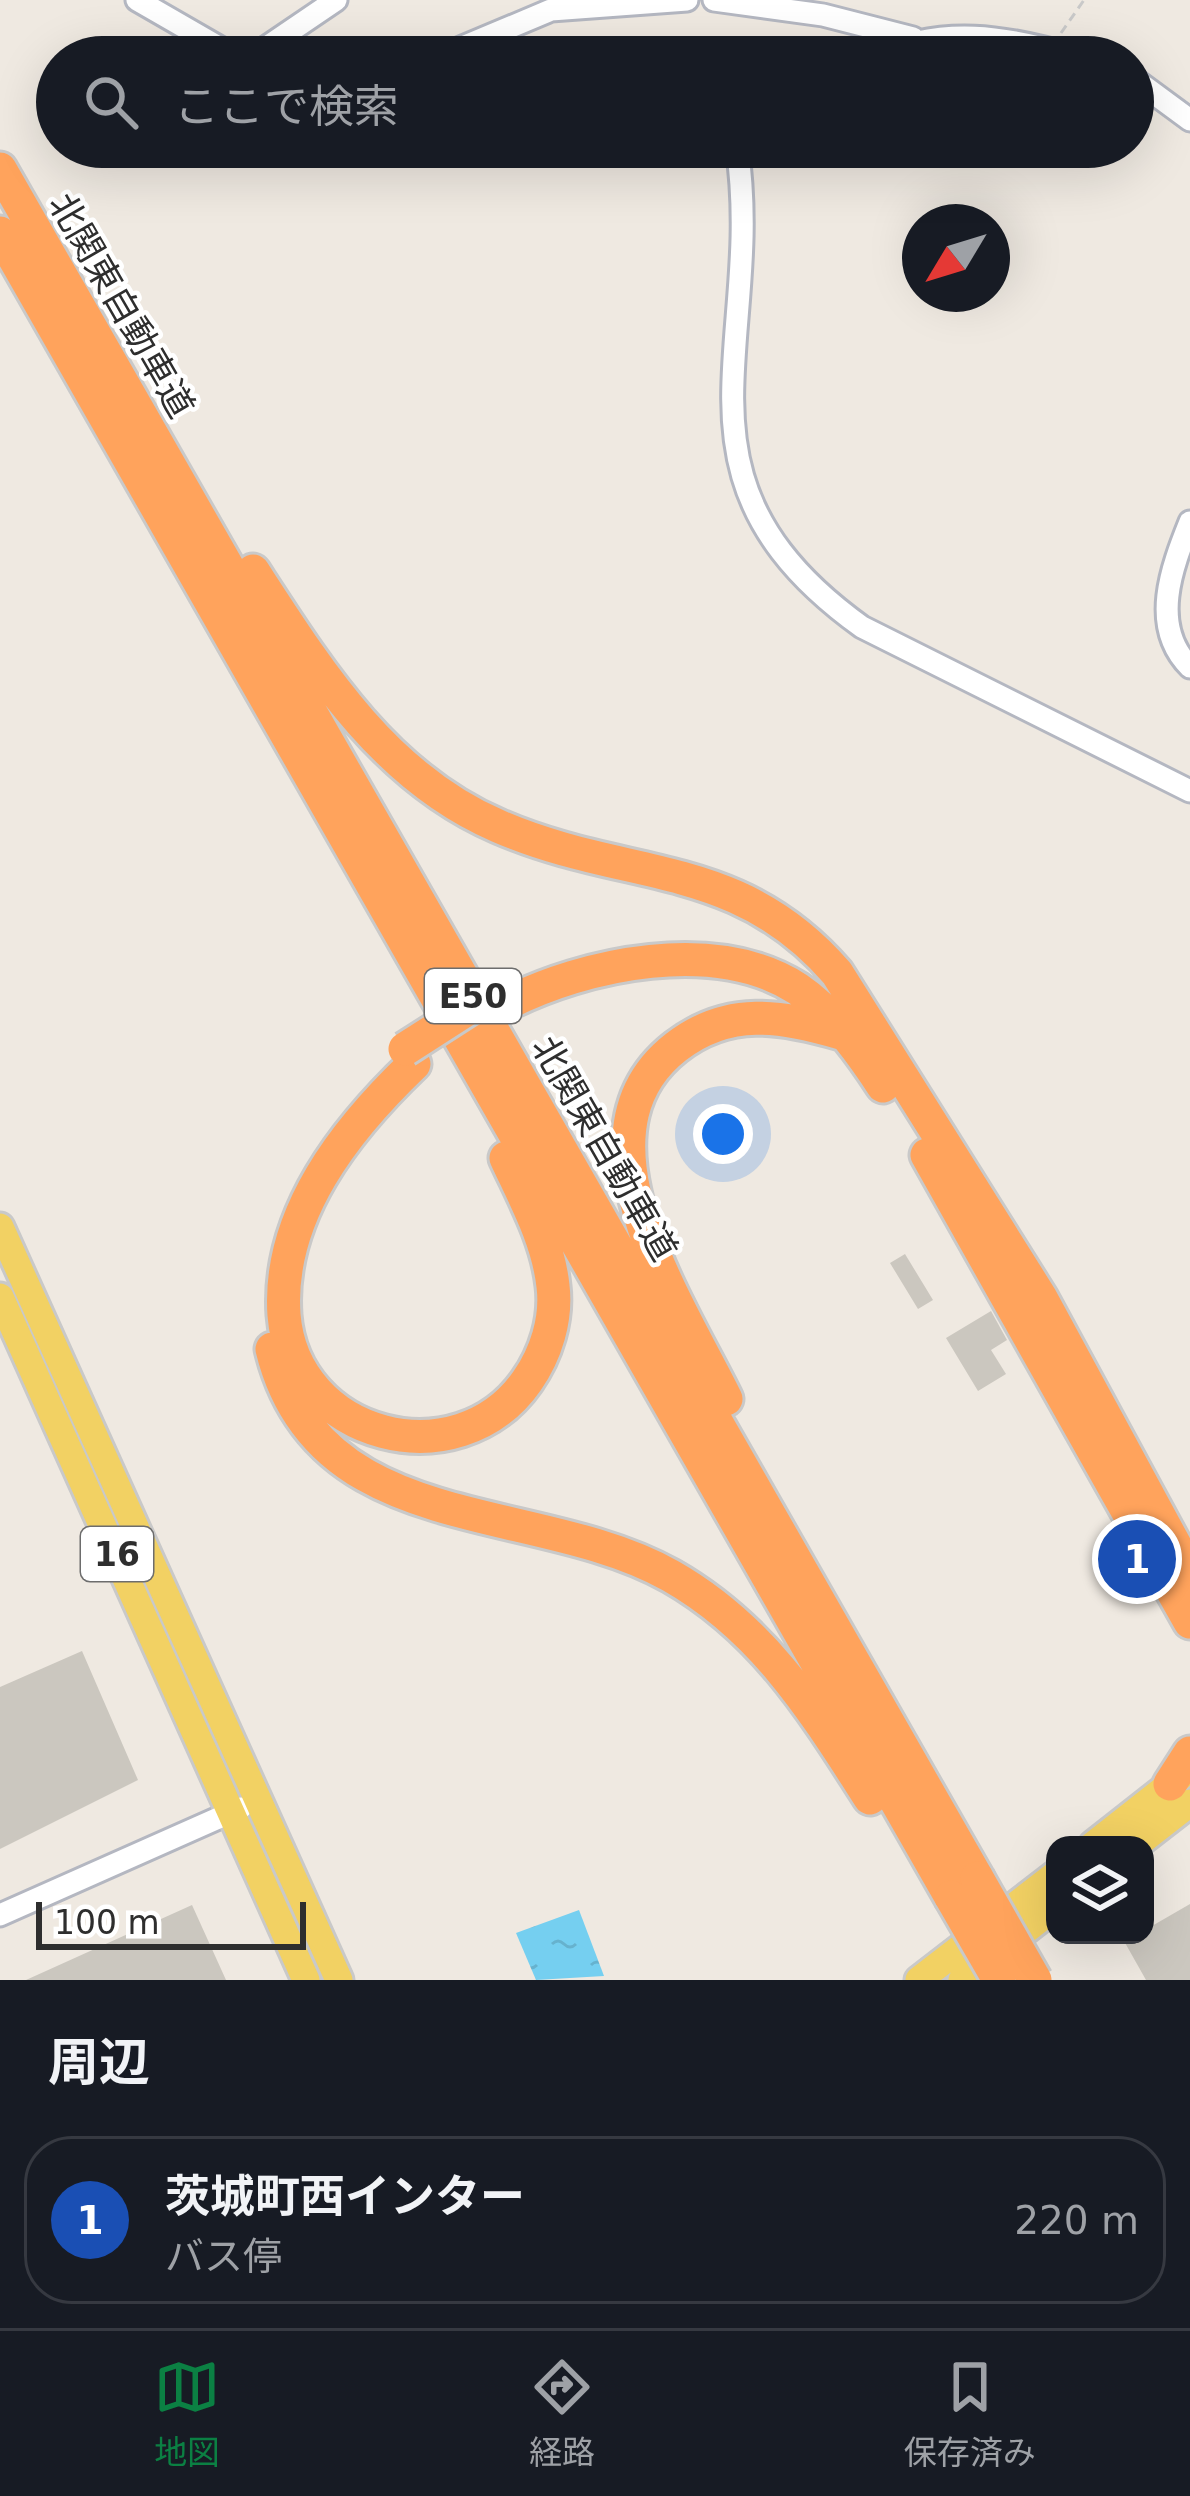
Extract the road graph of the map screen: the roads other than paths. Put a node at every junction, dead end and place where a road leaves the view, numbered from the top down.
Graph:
1 (136, 0) edge
2 (336, 0) edge
3 (687, 0) edge
4 (714, 0) edge
5 (199, 36) edge
6 (283, 36) edge
7 (489, 36) edge
8 (905, 36) edge
9 (1154, 93) edge
10 (1190, 120) edge
11 (740, 168) edge
12 (0, 169) edge
13 (0, 232) edge
14 (44, 247) junction
15 (1190, 522) edge
16 (1190, 667) edge
17 (318, 788) junction
18 (1190, 791) edge
19 (848, 1018) junction
20 (409, 1057) junction
21 (0, 1227) edge
22 (0, 1297) edge
23 (1187, 1566) edge
24 (1188, 1620) edge
25 (902, 1746) junction
26 (1190, 1753) edge
27 (1183, 1785) edge
28 (258, 1800) junction
29 (230, 1812) junction
30 (1106, 1836) edge
31 (1143, 1836) edge
32 (1046, 1882) edge
33 (956, 1894) junction
34 (1046, 1914) edge
35 (0, 1915) edge
36 (306, 1980) edge
37 (339, 1980) edge
38 (919, 1980) edge
39 (962, 1980) edge
40 (986, 1980) edge
41 (999, 1980) edge
42 (1035, 1980) edge

1 - 5 street
2 - 6 street
3 - 7 street
4 - 8 street
9 - 10 street
11 - 18 street
12 - 14 highway, 北関東自動車道 / E50
13 - 17 highway, 北関東自動車道 / E50
14 - 19 highway
14 - 25 highway, 北関東自動車道 / E50
15 - 16 street
17 - 20 highway
17 - 33 highway, 北関東自動車道 / E50
19 - 20 highway
19 - 23 highway
19 - 24 highway
19 - 25 highway
20 - 33 highway
21 - 28 main road, 16
22 - 29 main road, 16
25 - 33 highway, 北関東自動車道 / E50
26 - 27 highway
27 - 30 main road
27 - 31 main road
28 - 29 street
28 - 37 main road, 16
29 - 35 street
29 - 36 main road, 16
32 - 38 main road
33 - 40 highway
33 - 41 highway, 北関東自動車道 / E50, bridge
33 - 42 highway, 北関東自動車道 / E50, bridge
34 - 39 main road

